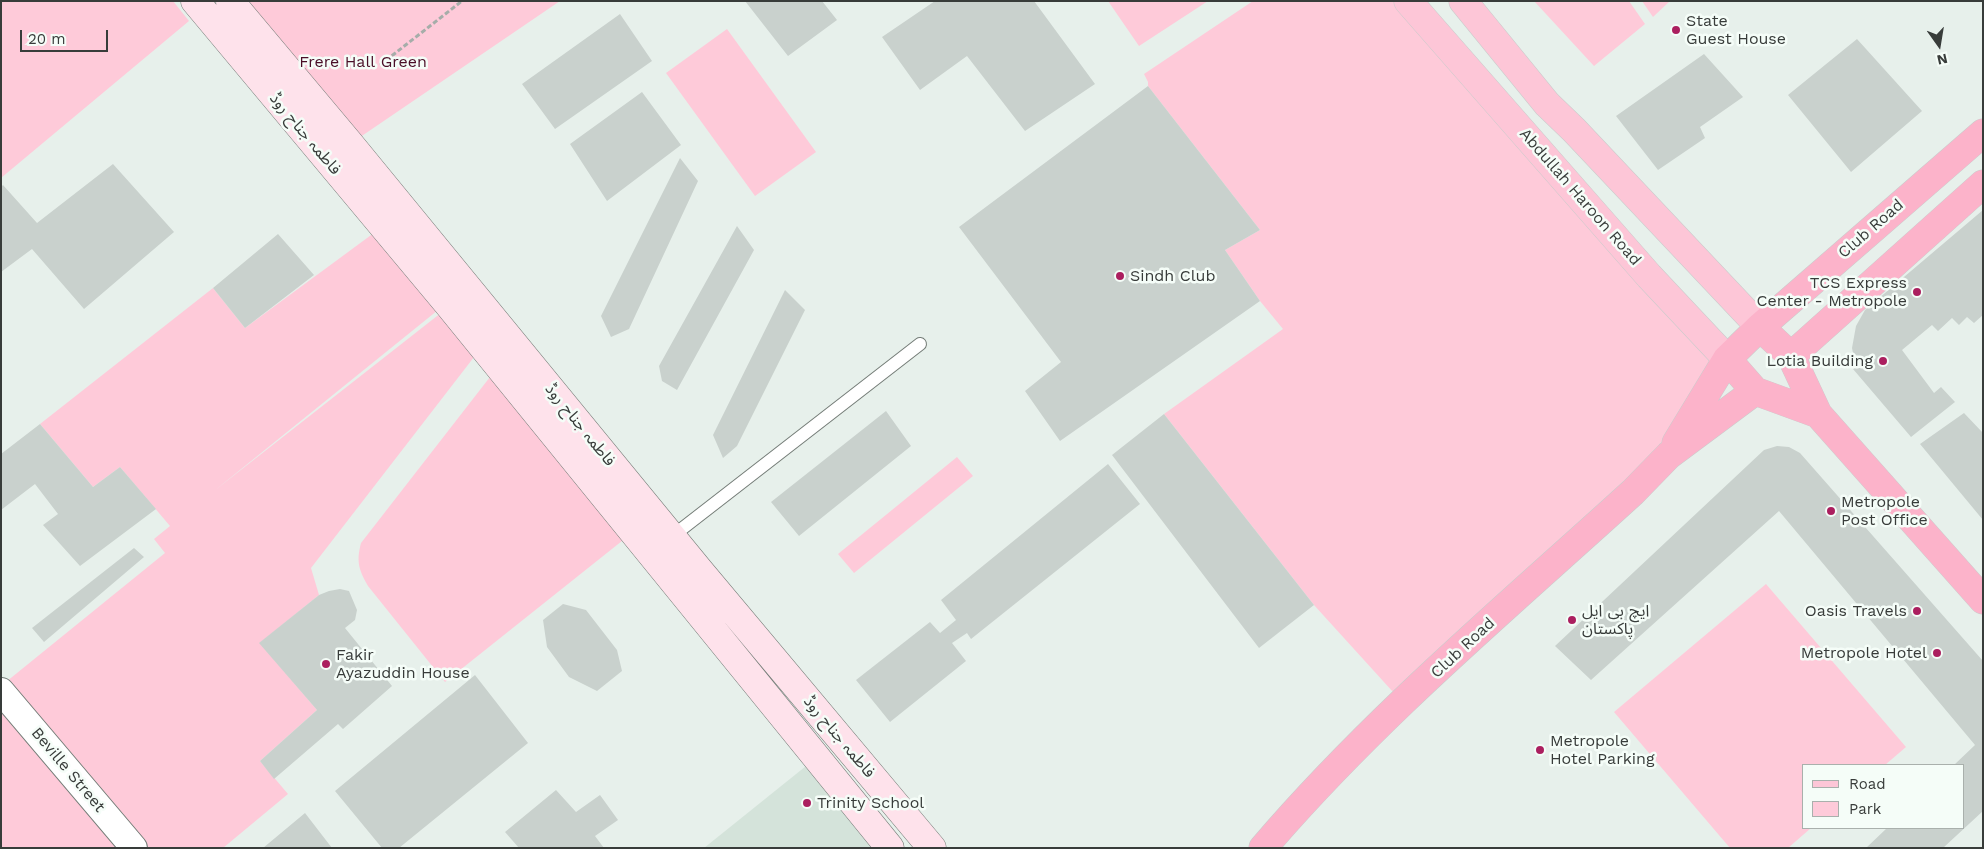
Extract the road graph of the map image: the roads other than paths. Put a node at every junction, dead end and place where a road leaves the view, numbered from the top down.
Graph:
1 (195, 1) edge
2 (230, 1) edge
3 (1408, 1) edge
4 (1464, 1) edge
5 (1561, 118) junction
6 (1983, 133) edge
7 (1532, 142) junction
8 (1983, 184) edge
9 (1760, 327) junction
10 (920, 344) dead end
11 (1791, 356) junction
12 (1727, 360) junction
13 (1755, 391) junction
14 (1818, 414) junction
15 (1669, 455) junction
16 (672, 536) junction
17 (650, 554) junction
18 (1983, 600) edge
19 (1, 691) edge
20 (1287, 820) junction
21 (134, 848) edge
22 (890, 848) edge
23 (932, 848) edge
24 (1264, 848) edge
25 (1286, 848) edge

1 - 17 main road, فاطمہ جناح روڈ
2 - 16 main road, فاطمہ جناح روڈ
3 - 7 main road, Abdullah Haroon Road
4 - 5 main road
5 - 7 main road
5 - 9 main road
6 - 9 highway, Club Road
7 - 12 main road, Abdullah Haroon Road
8 - 11 highway
9 - 11 highway
9 - 12 highway, Club Road
10 - 16 lane
11 - 14 highway
12 - 13 highway, Abdullah Haroon Road
12 - 15 highway, Club Road
13 - 14 highway
13 - 15 highway
14 - 18 highway
15 - 20 highway, Club Road
16 - 17 lane
16 - 23 main road, فاطمہ جناح روڈ
17 - 22 main road, فاطمہ جناح روڈ
19 - 21 street, Beville Street
20 - 24 highway, Club Road
20 - 25 main road

